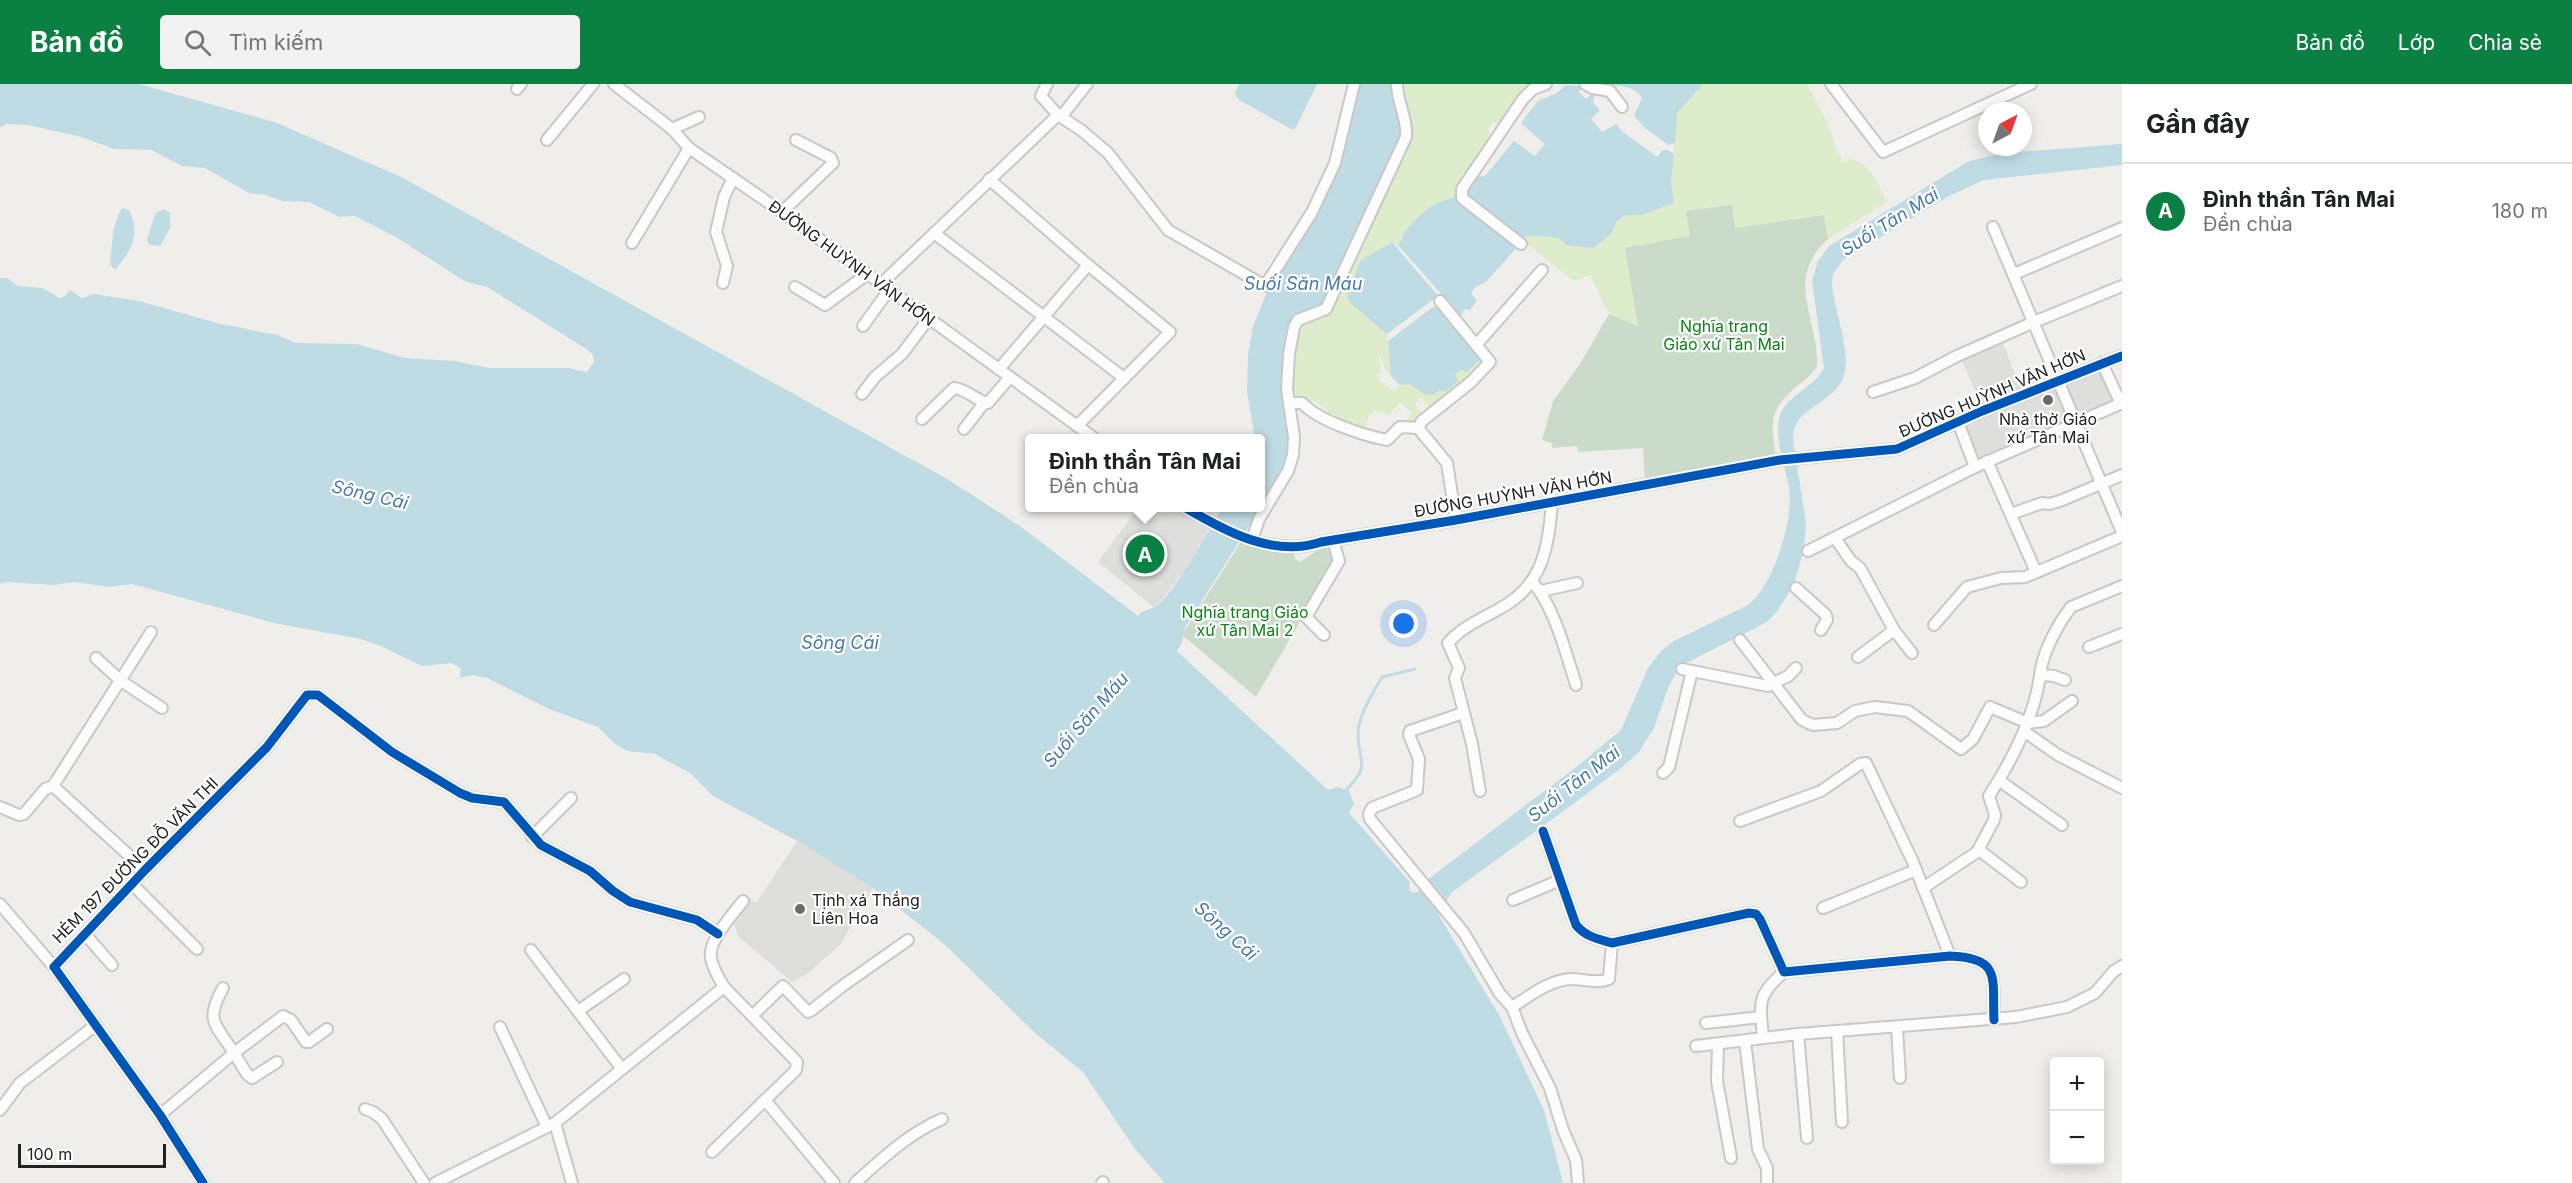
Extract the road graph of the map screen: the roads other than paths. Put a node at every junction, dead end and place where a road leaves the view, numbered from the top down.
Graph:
1 (593, 84) edge
2 (614, 84) edge
3 (1047, 84) edge
4 (1087, 84) edge
5 (1354, 84) edge
6 (1397, 84) edge
7 (1544, 84) edge
8 (1585, 84) edge
9 (1831, 84) edge
10 (2031, 84) edge
11 (1622, 108) dead end
12 (1059, 116) junction
13 (699, 117) dead end
14 (672, 129) junction
15 (547, 140) dead end
16 (796, 140) dead end
17 (689, 148) junction
18 (733, 178) junction
19 (989, 179) junction
20 (782, 212) junction
21 (1994, 227) dead end
22 (2122, 228) edge
23 (934, 233) junction
24 (632, 243) dead end
25 (1521, 243) dead end
26 (1088, 265) junction
27 (1542, 270) dead end
28 (2014, 274) junction
29 (866, 275) junction
30 (723, 283) dead end
31 (2122, 286) edge
32 (795, 287) dead end
33 (885, 287) junction
34 (1440, 301) dead end
35 (1045, 317) junction
36 (929, 318) junction
37 (2034, 322) junction
38 (863, 326) dead end
39 (1477, 344) junction
40 (2122, 356) edge
41 (2102, 363) junction
42 (999, 369) junction
43 (1010, 377) junction
44 (1124, 378) junction
45 (2058, 380) junction
46 (1873, 392) dead end
47 (862, 394) dead end
48 (985, 402) junction
49 (1289, 403) junction
50 (2121, 403) edge
51 (922, 419) dead end
52 (1958, 422) junction
53 (2076, 423) junction
54 (1077, 426) junction
55 (1418, 428) junction
56 (964, 429) dead end
57 (1088, 434) edge
58 (1987, 461) junction
59 (1975, 466) junction
60 (2122, 475) edge
61 (2100, 484) junction
62 (1552, 503) junction
63 (1265, 509) edge
64 (1194, 512) edge
65 (1263, 512) edge
66 (2010, 514) junction
67 (1456, 520) junction
68 (2122, 534) edge
69 (1835, 538) junction
70 (1252, 540) junction
71 (1333, 540) junction
72 (1808, 551) dead end
73 (2036, 572) junction
74 (1532, 582) junction
75 (1576, 582) dead end
76 (2122, 586) edge
77 (1796, 588) dead end
78 (1540, 591) junction
79 (1934, 625) dead end
80 (1821, 630) dead end
81 (1894, 630) junction
82 (151, 632) dead end
83 (2122, 634) edge
84 (1324, 635) dead end
85 (1740, 640) dead end
86 (2089, 647) dead end
87 (1912, 653) dead end
88 (1858, 657) dead end
89 (96, 658) dead end
90 (1796, 668) dead end
91 (2041, 675) junction
92 (2065, 680) dead end
93 (121, 681) junction
94 (1774, 683) junction
95 (1576, 685) dead end
96 (2072, 701) dead end
97 (162, 708) dead end
98 (1463, 713) junction
99 (2026, 728) junction
100 (1663, 773) dead end
101 (2000, 781) junction
102 (53, 786) junction
103 (2122, 788) edge
104 (1480, 790) dead end
105 (571, 798) dead end
106 (0, 807) edge
107 (1740, 821) dead end
108 (2062, 825) dead end
109 (1543, 831) dead end
110 (532, 837) junction
111 (1979, 850) junction
112 (145, 870) junction
113 (1916, 870) junction
114 (1560, 880) junction
115 (2021, 882) dead end
116 (134, 885) junction
117 (1923, 888) junction
118 (1513, 900) dead end
119 (743, 901) dead end
120 (0, 904) edge
121 (1823, 908) dead end
122 (85, 934) junction
123 (718, 934) junction
124 (908, 940) dead end
125 (1612, 944) junction
126 (197, 949) dead end
127 (531, 950) dead end
128 (1950, 956) junction
129 (112, 965) dead end
130 (2122, 966) edge
131 (54, 967) junction
132 (1784, 972) junction
133 (624, 979) dead end
134 (724, 987) junction
135 (223, 988) dead end
136 (1512, 1007) junction
137 (578, 1011) junction
138 (752, 1016) junction
139 (1761, 1017) junction
140 (1994, 1020) junction
141 (1706, 1023) dead end
142 (96, 1025) junction
143 (500, 1027) dead end
144 (1897, 1028) junction
145 (327, 1029) dead end
146 (1837, 1031) junction
147 (1798, 1034) junction
148 (1763, 1038) junction
149 (1745, 1041) junction
150 (1718, 1044) junction
151 (1696, 1046) dead end
152 (234, 1053) junction
153 (277, 1062) dead end
154 (622, 1070) junction
155 (1900, 1078) dead end
156 (765, 1100) junction
157 (365, 1109) dead end
158 (0, 1110) edge
159 (160, 1115) junction
160 (942, 1119) dead end
161 (1842, 1122) dead end
162 (551, 1125) junction
163 (1807, 1138) dead end
164 (712, 1152) dead end
165 (1731, 1158) dead end
166 (203, 1183) edge
167 (424, 1183) edge
168 (435, 1183) edge
169 (572, 1183) edge
170 (834, 1183) edge
171 (855, 1183) edge
172 (1578, 1183) edge
173 (1767, 1183) edge

1 - 15 street
2 - 14 street, ĐƯỜNG HUỲNH VĂN HỚN
3 - 12 street
4 - 12 street
5 - 12 street
6 - 49 street
7 - 25 street
8 - 11 street
9 - 10 street
12 - 19 street
13 - 14 street
14 - 17 street, ĐƯỜNG HUỲNH VĂN HỚN
16 - 20 street
17 - 18 street, ĐƯỜNG HUỲNH VĂN HỚN
17 - 24 street
18 - 20 street, ĐƯỜNG HUỲNH VĂN HỚN
18 - 30 street
19 - 23 street
19 - 26 street
20 - 29 street, ĐƯỜNG HUỲNH VĂN HỚN
21 - 28 street
22 - 28 street
23 - 33 street
23 - 35 street
26 - 35 street
26 - 44 street
27 - 39 street
28 - 37 street
29 - 32 street
29 - 33 street, ĐƯỜNG HUỲNH VĂN HỚN
31 - 37 street
33 - 36 street, ĐƯỜNG HUỲNH VĂN HỚN
33 - 38 street
34 - 39 street
35 - 42 street
35 - 44 street
36 - 42 street, ĐƯỜNG HUỲNH VĂN HỚN
36 - 47 street
37 - 45 street
37 - 46 street
39 - 55 street
40 - 41 street, ĐƯỜNG HUỲNH VĂN HỚN
41 - 45 street, ĐƯỜNG HUỲNH VĂN HỚN
41 - 50 street
42 - 43 street, ĐƯỜNG HUỲNH VĂN HỚN
43 - 48 street
43 - 54 street, ĐƯỜNG HUỲNH VĂN HỚN
44 - 54 street
45 - 52 street, ĐƯỜNG HUỲNH VĂN HỚN
45 - 53 street
48 - 51 street
48 - 56 street
49 - 55 street
49 - 63 street
50 - 53 street
52 - 59 street
52 - 62 street, ĐƯỜNG HUỲNH VĂN HỚN
53 - 58 street
53 - 61 street
54 - 57 street, ĐƯỜNG HUỲNH VĂN HỚN
55 - 67 street
58 - 59 street
58 - 66 street
59 - 69 street
60 - 61 street
61 - 66 street
61 - 68 street
62 - 67 street, ĐƯỜNG HUỲNH VĂN HỚN
62 - 74 street
64 - 70 street, ĐƯỜNG HUỲNH VĂN HỚN
65 - 70 street
66 - 73 street
67 - 71 street, ĐƯỜNG HUỲNH VĂN HỚN
68 - 73 street
69 - 72 street
69 - 81 street
70 - 71 street, ĐƯỜNG HUỲNH VĂN HỚN
71 - 84 street
73 - 79 street
74 - 78 street
74 - 98 street
75 - 78 street
76 - 91 street
77 - 80 street
78 - 95 street
81 - 87 street
81 - 88 street
82 - 93 street
83 - 86 street
85 - 94 street
89 - 93 street
90 - 94 street
91 - 92 street
91 - 99 street
93 - 97 street
93 - 102 street
94 - 99 street
94 - 100 street
96 - 99 street
98 - 104 street
98 - 136 street
99 - 101 street
99 - 103 street
101 - 108 street
101 - 111 street
102 - 106 street
102 - 112 street
105 - 110 street
107 - 113 street
109 - 114 street
110 - 112 street, HẺM 197 ĐƯỜNG ĐỖ VĂN THI
110 - 123 street
111 - 115 street
111 - 117 street
112 - 116 street, HẺM 197 ĐƯỜNG ĐỖ VĂN THI
113 - 117 street
113 - 121 street
114 - 118 street
114 - 125 street
116 - 122 street, HẺM 197 ĐƯỜNG ĐỖ VĂN THI
116 - 126 street
117 - 128 street
119 - 123 street
120 - 131 street
122 - 129 street
122 - 131 street, HẺM 197 ĐƯỜNG ĐỖ VĂN THI
123 - 134 street
124 - 138 street
125 - 132 street
125 - 136 street
127 - 137 street
128 - 132 street
128 - 140 street
130 - 140 street
131 - 142 street, HẺM 197 ĐƯỜNG ĐỖ VĂN THI
132 - 139 street
133 - 137 street
134 - 138 street
134 - 154 street
135 - 152 street
136 - 172 street
137 - 154 street
138 - 156 street
139 - 141 street
139 - 148 street
140 - 144 street
142 - 158 street
142 - 159 street, HẺM 197 ĐƯỜNG ĐỖ VĂN THI
143 - 162 street
144 - 146 street
144 - 155 street
145 - 152 street
146 - 147 street
146 - 161 street
147 - 148 street
147 - 163 street
148 - 149 street
149 - 150 street
149 - 173 street
150 - 151 street
150 - 165 street
152 - 153 street
152 - 159 street
154 - 162 street
156 - 164 street
156 - 170 street
157 - 167 street
159 - 166 street, HẺM 197 ĐƯỜNG ĐỖ VĂN THI
160 - 171 street
162 - 168 street
162 - 169 street

